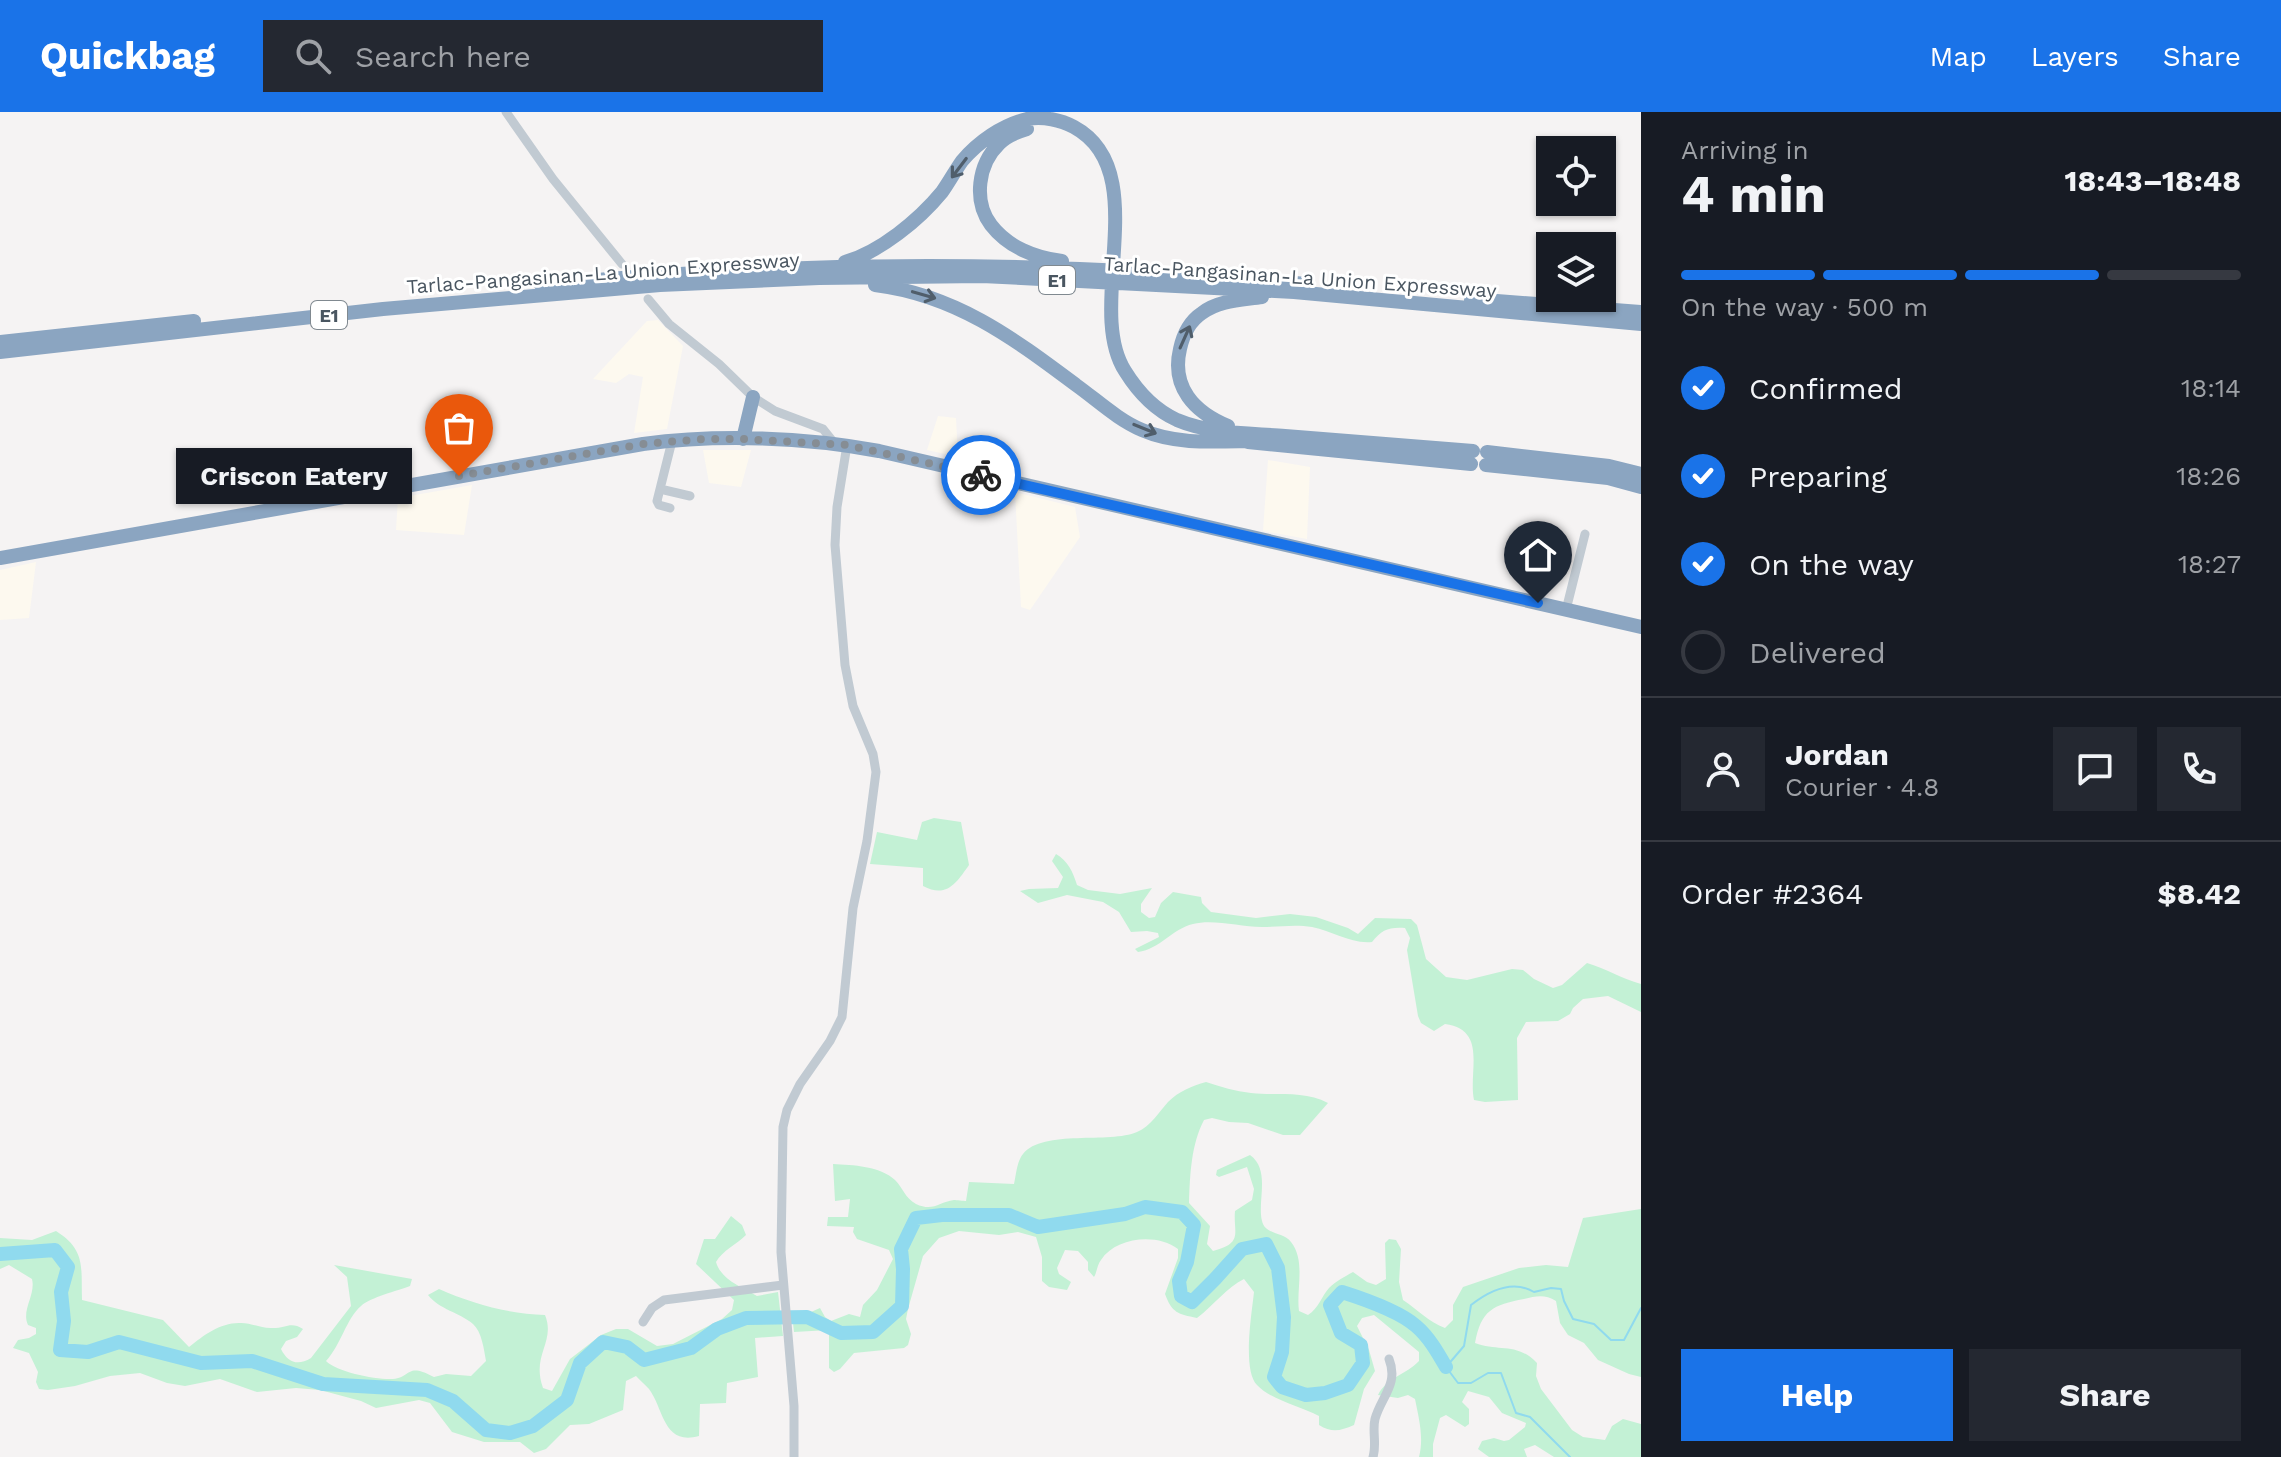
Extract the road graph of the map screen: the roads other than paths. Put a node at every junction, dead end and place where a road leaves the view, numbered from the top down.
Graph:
1 (506, 112) edge
2 (1110, 252) junction
3 (622, 264) dead end
4 (1110, 270) junction
5 (822, 272) junction
6 (1294, 292) junction
7 (648, 299) dead end
8 (1641, 312) edge
9 (1641, 324) edge
10 (0, 342) edge
11 (0, 352) edge
12 (753, 397) junction
13 (1246, 437) junction
14 (743, 439) junction
15 (672, 441) junction
16 (841, 445) junction
17 (1479, 458) junction
18 (1641, 474) edge
19 (1641, 487) edge
20 (660, 489) junction
21 (690, 496) dead end
22 (670, 508) dead end
23 (1585, 534) dead end
24 (0, 558) edge
25 (1566, 610) junction
26 (1641, 627) edge
27 (783, 1285) junction
28 (643, 1322) dead end
29 (1389, 1359) dead end
30 (794, 1457) edge
31 (1373, 1457) edge

1 - 3 street
2 - 4 highway
2 -> 5 highway
2 - 13 highway
4 - 5 highway, Tarlac-Pangasinan-La Union Expressway / E1
4 - 8 highway, Tarlac-Pangasinan-La Union Expressway / E1
5 - 6 highway, Tarlac-Pangasinan-La Union Expressway / E1
5 - 10 highway, Tarlac-Pangasinan-La Union Expressway / E1
5 - 11 highway, Tarlac-Pangasinan-La Union Expressway / E1
5 -> 13 highway
6 - 9 highway, Tarlac-Pangasinan-La Union Expressway / E1
13 -> 6 highway
7 - 12 street
12 - 14 highway
12 - 16 street
13 - 17 highway
14 - 15 highway
14 - 16 highway
15 - 20 street
15 - 24 highway
16 - 25 highway
16 - 27 street
17 - 18 highway
17 - 19 highway
20 - 21 street
20 - 22 street
23 - 25 street
25 - 26 highway
27 - 28 street
27 - 30 street
29 - 31 street

